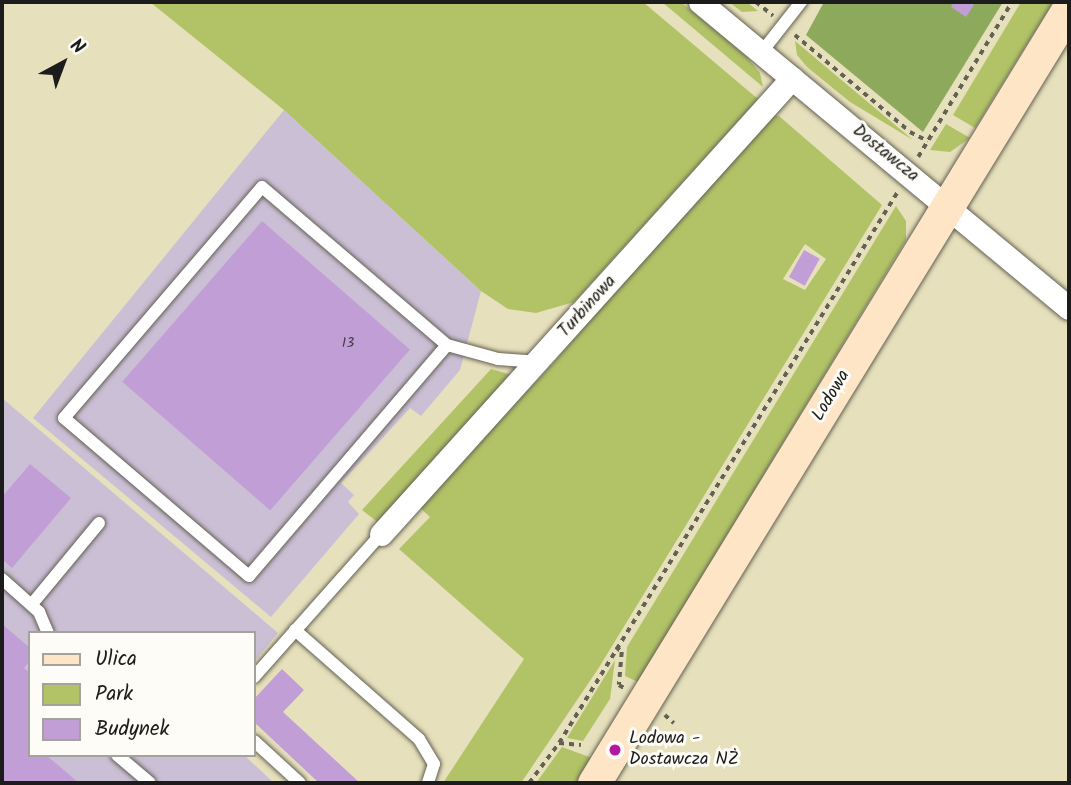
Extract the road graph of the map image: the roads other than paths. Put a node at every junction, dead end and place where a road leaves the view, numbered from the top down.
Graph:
1 (700, 2) edge
2 (801, 2) edge
3 (1069, 8) edge
4 (761, 53) junction
5 (792, 78) junction
6 (948, 204) junction
7 (1069, 308) edge
8 (447, 345) junction
9 (539, 362) junction
10 (99, 523) dead end
11 (382, 534) joint
12 (2, 579) edge
13 (32, 604) junction
14 (295, 630) junction
15 (47, 631) edge
16 (256, 675) edge
17 (256, 743) edge
18 (119, 757) edge
19 (150, 783) edge
20 (300, 783) edge
21 (428, 783) edge
22 (594, 783) edge

1 - 4 street, Dostawcza
2 - 4 lane
3 - 6 street, Lodowa
4 - 5 street, Dostawcza
5 - 6 street, Dostawcza
5 - 9 street, Turbinowa
6 - 7 street, Dostawcza
6 - 22 street, Lodowa
8 - 8 lane
8 - 9 lane
9 - 11 street, Turbinowa
10 - 13 lane
11 - 14 lane
12 - 13 lane
13 - 15 lane
14 - 16 lane
14 - 21 lane
17 - 20 lane
18 - 19 lane

